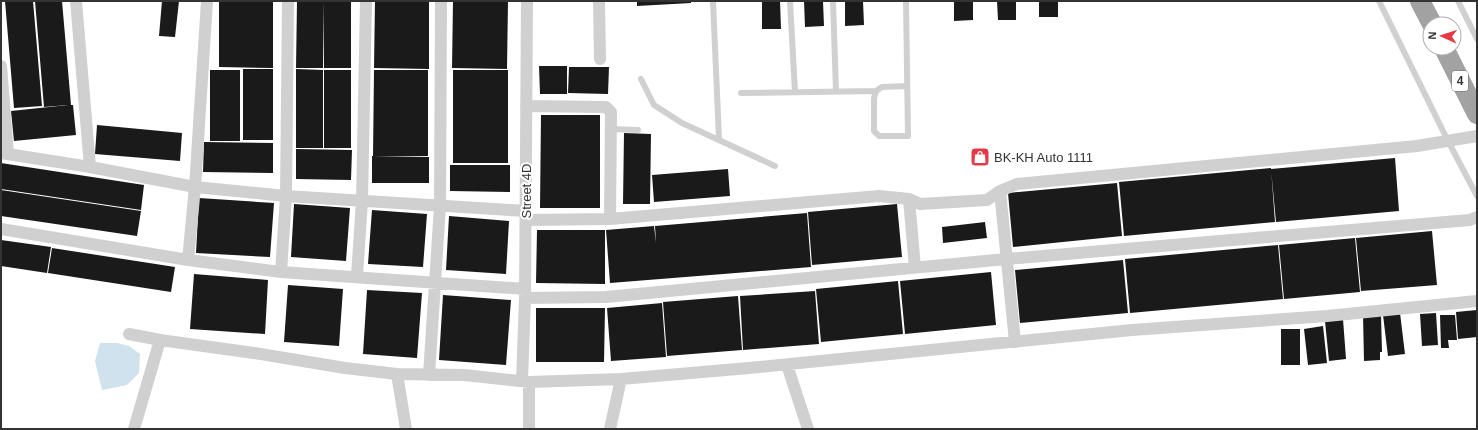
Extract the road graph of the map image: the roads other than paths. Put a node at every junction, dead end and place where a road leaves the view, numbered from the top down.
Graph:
1 (76, 1) edge
2 (207, 1) edge
3 (288, 1) edge
4 (366, 1) edge
5 (441, 1) edge
6 (527, 1) edge
7 (599, 1) edge
8 (713, 1) edge
9 (790, 1) edge
10 (832, 1) edge
11 (906, 1) edge
12 (1379, 1) edge
13 (1420, 1) edge
14 (1458, 1) edge
15 (1428, 16) edge
16 (1477, 39) edge
17 (1448, 56) edge
18 (600, 59) dead end
19 (1, 66) edge
20 (641, 79) dead end
21 (907, 86) junction
22 (836, 91) junction
23 (876, 91) junction
24 (794, 92) junction
25 (741, 93) dead end
26 (526, 106) junction
27 (1477, 114) edge
28 (611, 129) junction
29 (638, 130) dead end
30 (1477, 136) edge
31 (719, 139) junction
32 (1448, 141) junction
33 (4, 153) edge
34 (775, 166) dead end
35 (90, 167) junction
36 (195, 186) junction
37 (1000, 191) junction
38 (286, 196) junction
39 (1477, 196) edge
40 (909, 199) junction
41 (362, 201) junction
42 (440, 206) junction
43 (526, 215) junction
44 (1477, 217) edge
45 (610, 218) junction
46 (1, 229) edge
47 (1006, 259) junction
48 (188, 260) junction
49 (915, 268) junction
50 (281, 272) junction
51 (357, 276) junction
52 (436, 282) junction
53 (525, 293) junction
54 (1477, 301) edge
55 (129, 334) dead end
56 (160, 340) junction
57 (1015, 342) junction
58 (787, 364) junction
59 (397, 374) junction
60 (430, 375) junction
61 (621, 379) junction
62 (526, 382) junction
63 (134, 429) edge
64 (406, 429) edge
65 (528, 429) edge
66 (610, 429) edge
67 (808, 429) edge

1 - 35 street
2 - 36 street
3 - 38 street
4 - 41 street
5 - 42 street
6 - 26 street, Street 4D
7 - 18 street
8 - 31 lane
9 - 24 lane
10 - 22 lane
11 - 21 lane
12 - 32 lane
13 - 15 highway
14 - 16 lane
17 - 27 highway, 4
19 - 33 street
20 - 31 lane
21 - 23 lane
21 - 23 lane
22 - 23 lane
22 - 24 lane
24 - 25 lane
26 - 28 street
26 - 43 street, Street 4D
28 - 29 lane
28 - 45 street
30 - 32 street
31 - 34 lane
32 - 37 street
32 - 39 lane
33 - 35 street
35 - 36 street
36 - 38 street
36 - 48 street
37 - 40 street
37 - 47 street
38 - 41 street
38 - 50 street
40 - 45 street
40 - 49 street
41 - 42 street
41 - 51 street
42 - 43 street
42 - 52 street
43 - 45 street
43 - 53 street, Street 4D
44 - 47 street
46 - 48 street
47 - 49 street
47 - 57 street
48 - 50 street
49 - 53 street
50 - 51 street
51 - 52 street
52 - 53 street
52 - 60 street
53 - 62 street, Street 4D
54 - 57 street
55 - 56 street
56 - 59 street
56 - 63 street
57 - 58 street
58 - 61 street
58 - 67 street
59 - 60 street
59 - 64 street
60 - 62 street
61 - 62 street
61 - 66 street
62 - 65 street, Street 4D

